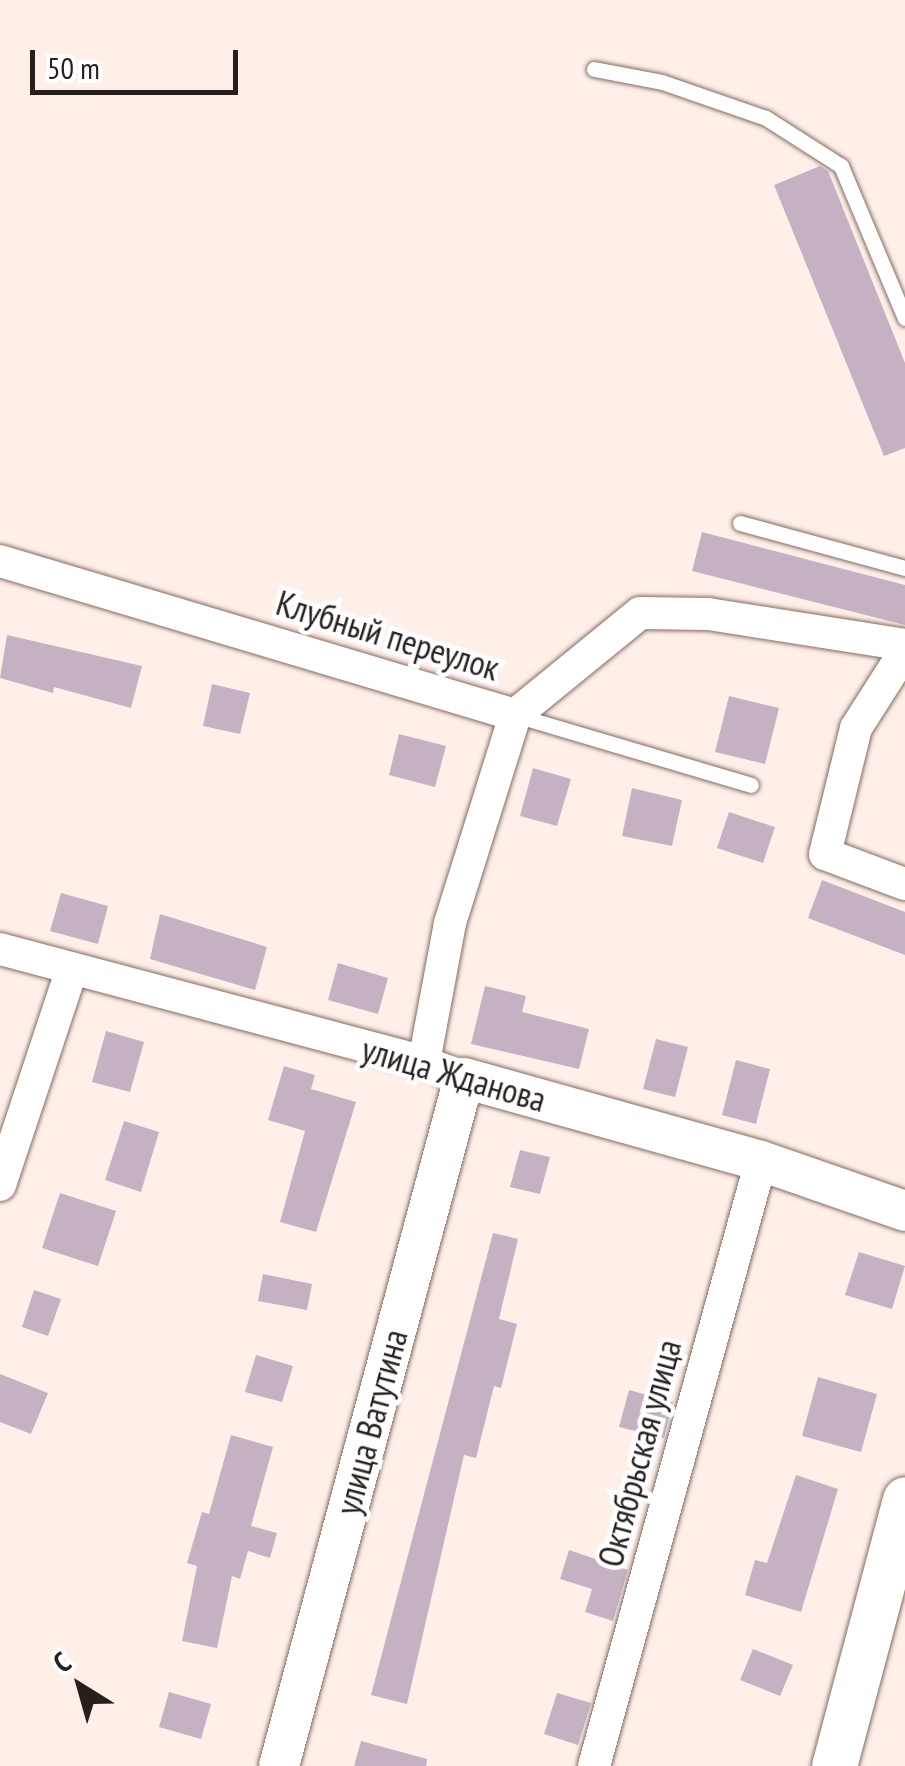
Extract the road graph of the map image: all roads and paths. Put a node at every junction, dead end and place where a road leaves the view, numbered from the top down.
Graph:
1 (594, 69) dead end
2 (905, 318) edge
3 (740, 523) dead end
4 (0, 561) edge
5 (905, 568) edge
6 (905, 648) edge
7 (515, 715) junction
8 (751, 786) dead end
9 (905, 884) edge
10 (0, 949) edge
11 (72, 969) junction
12 (424, 1062) junction
13 (464, 1078) junction
14 (761, 1161) junction
15 (0, 1186) edge
16 (905, 1210) edge
17 (905, 1499) edge
18 (278, 1766) edge
19 (594, 1766) edge
20 (834, 1766) edge

1 - 2 lane
3 - 5 lane
4 - 7 street, Клубный переулок
6 - 7 street, Клубный переулок
6 - 9 street
7 - 8 lane
7 - 12 street
10 - 11 street, улица Жданова
11 - 12 street, улица Жданова
11 - 15 street
12 - 13 street, улица Жданова
13 - 14 street, улица Жданова
13 - 18 street, улица Ватутина
14 - 16 street, улица Жданова
14 - 19 street, Октябрьская улица
17 - 20 main road

